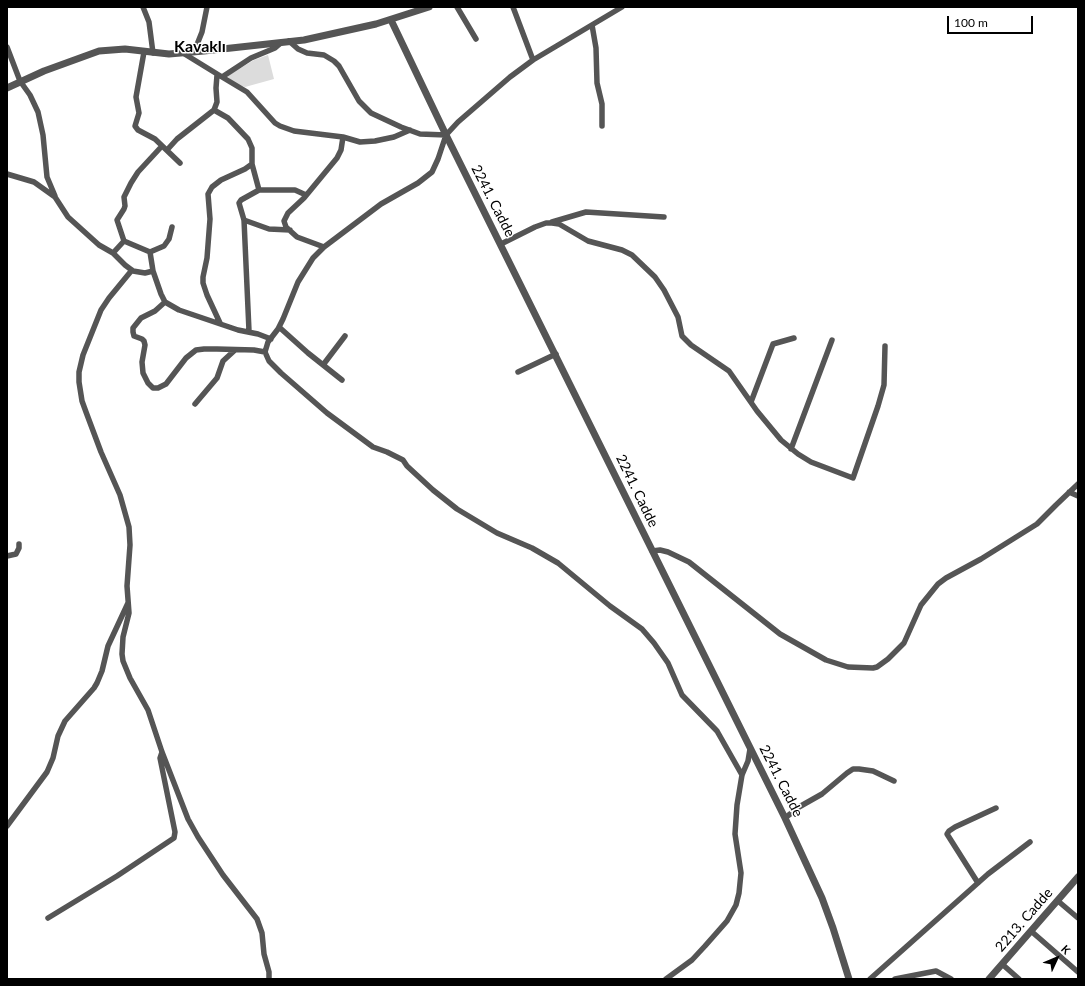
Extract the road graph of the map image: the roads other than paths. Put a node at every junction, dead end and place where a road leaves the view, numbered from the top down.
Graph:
1 (143, 7) edge
2 (207, 7) edge
3 (429, 7) edge
4 (457, 7) edge
5 (513, 7) edge
6 (622, 7) edge
7 (391, 20) junction
8 (592, 25) junction
9 (476, 39) dead end
10 (286, 42) junction
11 (7, 47) edge
12 (144, 52) junction
13 (194, 52) junction
14 (153, 53) junction
15 (183, 53) junction
16 (533, 60) junction
17 (219, 76) junction
18 (20, 81) junction
19 (7, 88) edge
20 (214, 110) junction
21 (602, 126) dead end
22 (410, 130) junction
23 (446, 135) junction
24 (343, 137) junction
25 (162, 146) junction
26 (167, 150) junction
27 (180, 163) dead end
28 (252, 164) junction
29 (7, 174) edge
30 (259, 190) junction
31 (306, 195) junction
32 (55, 197) junction
33 (664, 217) dead end
34 (244, 220) junction
35 (549, 223) junction
36 (172, 227) dead end
37 (290, 230) junction
38 (124, 241) junction
39 (500, 244) junction
40 (324, 247) junction
41 (150, 252) junction
42 (113, 253) junction
43 (132, 270) junction
44 (153, 271) junction
45 (165, 302) junction
46 (220, 323) junction
47 (279, 327) junction
48 (249, 331) junction
49 (345, 336) dead end
50 (794, 338) dead end
51 (271, 339) junction
52 (832, 340) dead end
53 (885, 346) dead end
54 (235, 350) junction
55 (265, 352) junction
56 (556, 354) junction
57 (323, 365) junction
58 (518, 372) dead end
59 (342, 380) dead end
60 (751, 402) junction
61 (195, 404) dead end
62 (791, 449) junction
63 (1078, 484) edge
64 (1069, 492) junction
65 (1078, 496) edge
66 (19, 544) dead end
67 (652, 551) junction
68 (7, 556) edge
69 (128, 603) junction
70 (750, 749) junction
71 (162, 752) junction
72 (742, 775) junction
73 (894, 781) dead end
74 (996, 808) dead end
75 (785, 818) junction
76 (7, 826) edge
77 (1030, 842) dead end
78 (1078, 878) edge
79 (978, 883) junction
80 (1058, 901) junction
81 (48, 918) dead end
82 (1078, 918) edge
83 (1031, 932) junction
84 (1002, 964) junction
85 (1078, 972) edge
86 (269, 979) edge
87 (666, 979) edge
88 (849, 979) edge
89 (870, 979) edge
90 (895, 979) edge
91 (952, 979) edge
92 (989, 979) edge
93 (1019, 979) edge

1 - 14 street
2 - 13 street
3 - 7 street
4 - 9 street
5 - 16 street
6 - 8 street
7 - 10 street
7 - 23 street, 2241. Cadde
8 - 16 street
8 - 21 street
10 - 13 street
10 - 17 street
10 - 22 street
11 - 18 street
12 - 14 street
12 - 18 street
12 - 25 street
13 - 15 street
14 - 15 street
15 - 17 street
16 - 23 street
17 - 20 street
17 - 24 street
18 - 19 street
18 - 32 street
20 - 26 street
20 - 28 street
22 - 23 street
22 - 24 street
23 - 39 street, 2241. Cadde
23 - 40 street
24 - 31 street
25 - 26 street
25 - 38 street
26 - 27 street
28 - 30 street
28 - 46 street
29 - 32 street
30 - 31 street
30 - 34 street
31 - 37 street
32 - 42 street
33 - 35 street
34 - 37 street
34 - 48 street
35 - 39 street
35 - 60 street
36 - 41 street
37 - 40 street
38 - 41 street
38 - 42 street
39 - 56 street, 2241. Cadde
40 - 47 street
41 - 44 street
42 - 43 street
43 - 44 street
43 - 69 street
44 - 45 street
45 - 46 street
45 - 54 street
46 - 48 street
47 - 51 street
47 - 57 street
48 - 51 street
49 - 57 street
50 - 60 street
51 - 55 street
52 - 62 street
53 - 62 street
54 - 55 street
54 - 61 street
55 - 72 street
56 - 58 street
56 - 67 street, 2241. Cadde
57 - 59 street
60 - 62 street
63 - 64 street
64 - 65 street
64 - 67 street
66 - 68 street
67 - 70 street, 2241. Cadde
69 - 71 street
69 - 76 street
70 - 72 street
70 - 75 street, 2241. Cadde
71 - 81 street
71 - 86 street
72 - 87 street
73 - 75 street
74 - 79 street
75 - 88 street, 2241. Cadde
77 - 79 street
78 - 80 street, 2213. Cadde
79 - 89 street
80 - 82 street
80 - 83 street, 2213. Cadde
83 - 84 street, 2213. Cadde
83 - 85 street
84 - 92 street, 2213. Cadde
84 - 93 street
90 - 91 street

